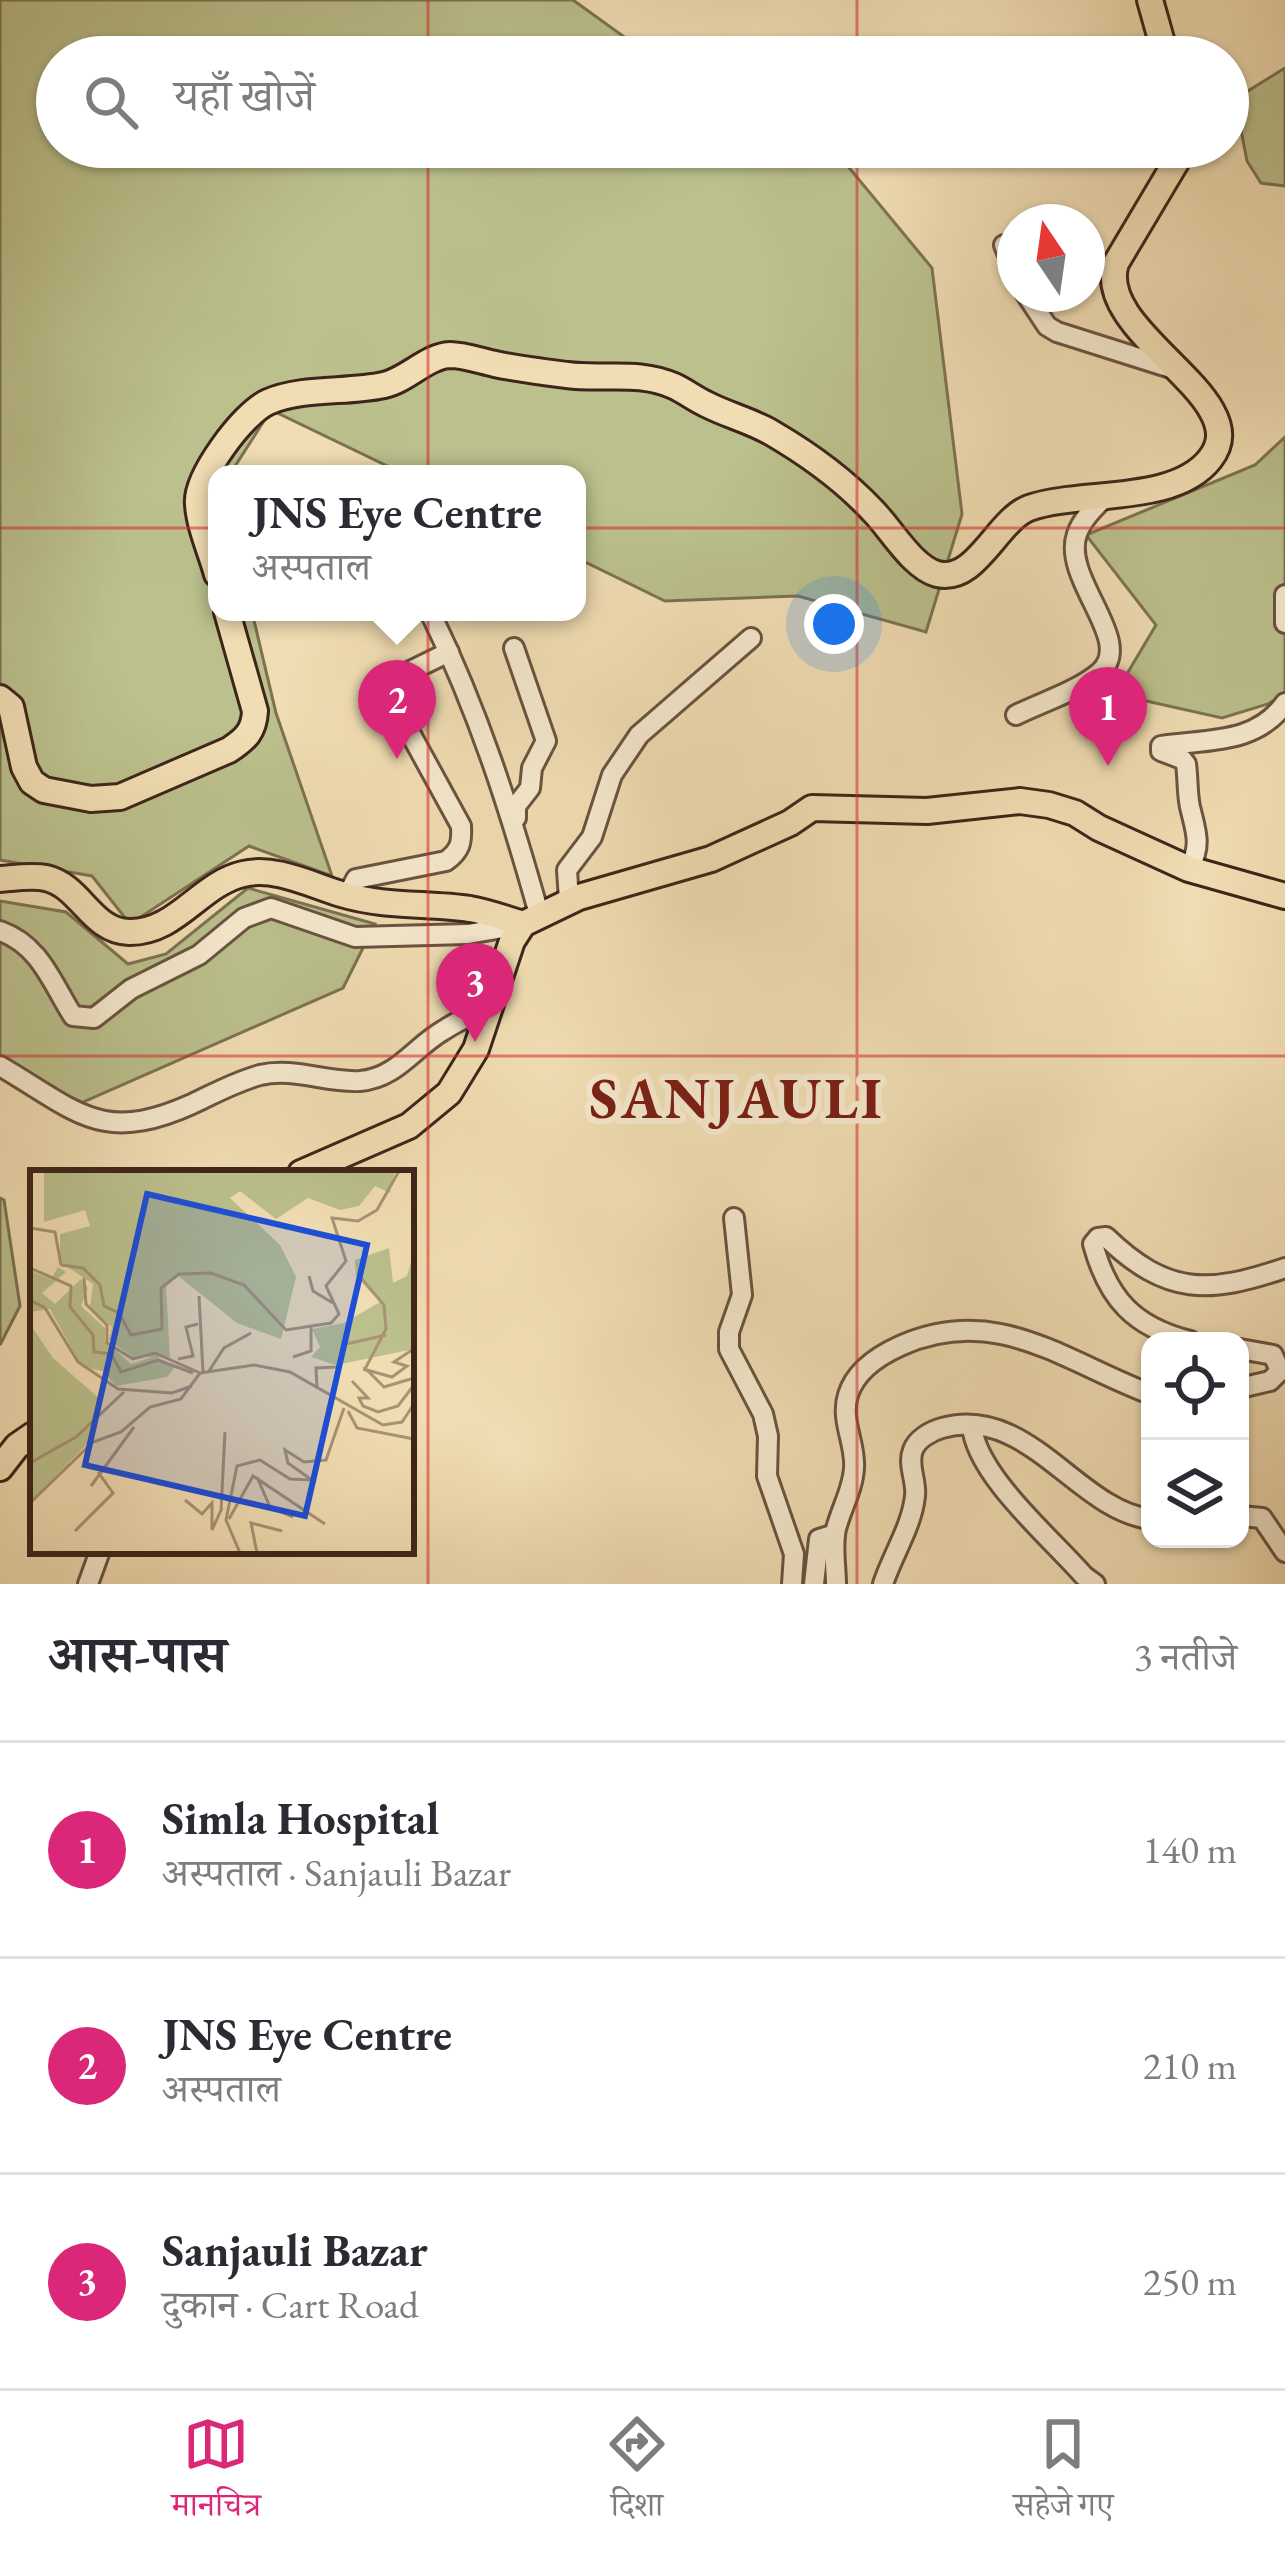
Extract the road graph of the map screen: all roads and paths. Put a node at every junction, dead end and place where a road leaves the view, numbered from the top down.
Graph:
1 (1150, 0) edge
2 (1160, 36) edge
3 (1173, 168) edge
4 (1037, 312) edge
5 (1178, 370) junction
6 (212, 465) edge
7 (208, 471) edge
8 (1105, 497) junction
9 (208, 542) edge
10 (1285, 595) edge
11 (230, 621) edge
12 (434, 621) edge
13 (1285, 623) edge
14 (752, 638) dead end
15 (514, 648) dead end
16 (449, 652) junction
17 (0, 698) edge
18 (1285, 703) edge
19 (1016, 715) dead end
20 (517, 835) junction
21 (1189, 868) junction
22 (0, 879) edge
23 (347, 896) junction
24 (1285, 896) edge
25 (569, 900) junction
26 (531, 919) junction
27 (0, 931) edge
28 (493, 1004) junction
29 (0, 1066) edge
30 (308, 1170) edge
31 (734, 1218) dead end
32 (1285, 1268) edge
33 (1167, 1332) edge
34 (1249, 1350) edge
35 (1249, 1386) edge
36 (1141, 1390) edge
37 (972, 1426) junction
38 (30, 1437) edge
39 (0, 1468) edge
40 (1141, 1517) edge
41 (1249, 1517) edge
42 (835, 1534) junction
43 (1285, 1552) edge
44 (99, 1554) edge
45 (88, 1584) edge
46 (793, 1584) edge
47 (814, 1584) edge
48 (836, 1584) edge
49 (883, 1584) edge
50 (1095, 1584) edge

1 - 2 main road
3 - 5 main road
4 - 5 street
5 - 8 main road
6 - 8 main road
7 - 9 main road
8 - 19 street
10 - 13 street
11 - 17 main road
12 - 16 street
14 - 25 street
15 - 20 street
16 - 20 street
16 - 23 street
18 - 21 street
20 - 26 street
21 - 24 main road
21 - 25 main road
22 - 23 main road
23 - 26 main road
25 - 26 main road
26 - 27 street
26 - 28 main road
28 - 29 street
28 - 30 main road
31 - 46 street
32 - 33 street
34 - 35 street
36 - 42 street
37 - 40 street
37 - 49 street
37 - 50 street
38 - 39 main road
41 - 43 street
42 - 47 street
42 - 48 street
44 - 45 street

